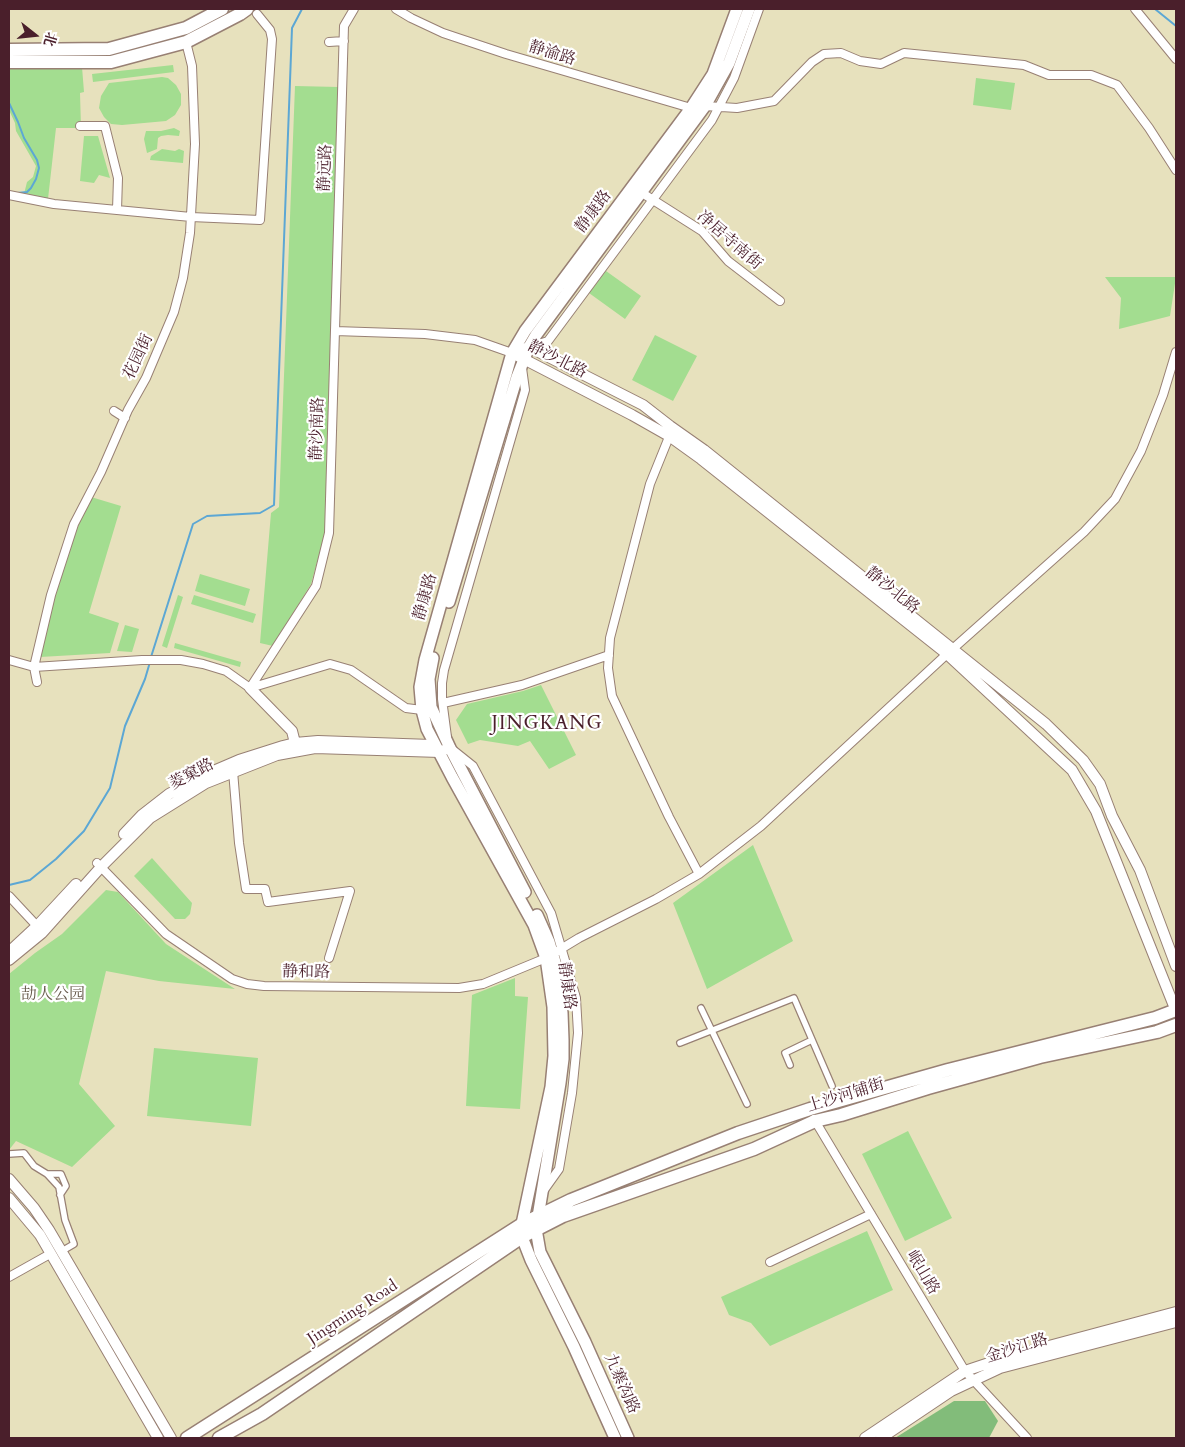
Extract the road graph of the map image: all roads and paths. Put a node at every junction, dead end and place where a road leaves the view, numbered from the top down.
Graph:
1 (222, 9) edge
2 (354, 9) edge
3 (396, 9) edge
4 (737, 9) edge
5 (749, 9) edge
6 (759, 9) edge
7 (1135, 9) edge
8 (252, 11) edge
9 (183, 29) junction
10 (344, 41) junction
11 (186, 42) junction
12 (329, 42) dead end
13 (9, 50) edge
14 (1176, 59) edge
15 (9, 62) edge
16 (705, 106) junction
17 (719, 107) junction
18 (691, 108) junction
19 (80, 126) dead end
20 (1176, 170) edge
21 (637, 190) junction
22 (9, 195) edge
23 (653, 200) junction
24 (118, 210) junction
25 (191, 217) junction
26 (780, 301) dead end
27 (335, 331) junction
28 (528, 347) junction
29 (1176, 352) edge
30 (512, 353) junction
31 (522, 362) junction
32 (114, 411) dead end
33 (125, 418) junction
34 (671, 432) junction
35 (950, 652) junction
36 (609, 656) junction
37 (9, 660) edge
38 (34, 666) junction
39 (38, 682) dead end
40 (250, 688) junction
41 (443, 703) junction
42 (422, 710) junction
43 (296, 747) junction
44 (445, 747) junction
45 (233, 771) junction
46 (99, 864) junction
47 (699, 874) junction
48 (9, 896) edge
49 (37, 926) junction
50 (9, 952) edge
51 (553, 954) junction
52 (329, 958) dead end
53 (9, 960) edge
54 (1176, 966) edge
55 (701, 1008) dead end
56 (1176, 1011) edge
57 (1176, 1025) edge
58 (712, 1030) junction
59 (812, 1040) junction
60 (680, 1043) dead end
61 (790, 1065) dead end
62 (832, 1086) dead end
63 (746, 1104) dead end
64 (810, 1109) junction
65 (815, 1121) junction
66 (9, 1154) edge
67 (47, 1174) junction
68 (9, 1179) edge
69 (60, 1195) junction
70 (9, 1198) edge
71 (871, 1214) junction
72 (537, 1215) junction
73 (522, 1224) junction
74 (536, 1229) junction
75 (522, 1237) junction
76 (62, 1251) junction
77 (50, 1254) junction
78 (770, 1262) dead end
79 (9, 1277) edge
80 (1176, 1312) edge
81 (1176, 1322) edge
82 (580, 1344) junction
83 (965, 1371) junction
84 (973, 1380) junction
85 (158, 1438) edge
86 (171, 1438) edge
87 (187, 1438) edge
88 (219, 1438) edge
89 (615, 1438) edge
90 (628, 1438) edge
91 (866, 1438) edge
92 (881, 1438) edge
93 (1027, 1438) edge

1 - 9 main road
2 - 10 street, 静远路
3 - 18 street, 静渝路
4 - 18 main road, 静康路
5 - 16 main road, 静康路
6 - 17 street
7 - 14 street
8 - 11 main road
8 - 25 street
9 - 11 street
9 - 13 main road
10 - 12 street
10 - 27 street, 静远路
11 - 15 main road
11 - 25 street, 花园街
16 - 17 street, 静渝路
16 - 18 street, 静渝路
16 - 21 main road, 静康路
17 - 20 street, 静渝路
17 - 23 street
18 - 21 main road, 静康路
19 - 24 street
21 - 23 street, 净居寺南街
21 - 28 main road, 静康路
21 - 30 main road, 静康路
22 - 24 street
23 - 26 street, 净居寺南街
23 - 28 street
24 - 25 street
25 - 33 street, 花园街
27 - 30 street
27 - 40 street, 静沙南路
28 - 30 street, 静沙北路
28 - 31 main road, 静康路
28 - 34 street, 静沙北路
29 - 35 street, 静和路
30 - 31 street, 静沙北路
30 - 42 main road, 静康路
31 - 34 street, 静沙北路
31 - 41 street
31 - 44 main road, 静康路
32 - 33 street
33 - 38 street, 花园街
34 - 35 street, 静沙北路
34 - 36 street
35 - 47 street, 静和路
35 - 54 street, 静沙北路
35 - 56 street, 静沙北路
36 - 41 street
36 - 47 street
37 - 38 street
38 - 39 street
38 - 40 street
40 - 42 street
40 - 43 street
41 - 44 street
42 - 44 main road, 静康路
43 - 44 street, 菱窠路
43 - 45 street, 菱窠路
43 - 46 street, 菱窠路
44 - 51 main road, 静康路
44 - 51 street
45 - 46 street, 菱窠路
45 - 52 street
46 - 49 street, 菱窠路
46 - 51 street, 静和路
46 - 53 street, 菱窠路
47 - 51 street, 静和路
48 - 49 street
49 - 50 street, 菱窠路
51 - 72 main road, 静康路
51 - 73 main road, 静康路
55 - 58 street
56 - 64 main road, 上沙河铺街
57 - 65 main road, 上沙河铺街
58 - 59 street
58 - 60 street
58 - 63 street
59 - 61 street
59 - 62 street
64 - 65 street, 岷山路
64 - 72 main road, 上沙河铺街
65 - 71 street, 岷山路
65 - 74 main road, 上沙河铺街
66 - 67 street
67 - 69 street
67 - 69 street
68 - 76 street
69 - 76 street
70 - 77 street
71 - 78 street
71 - 83 street, 岷山路
72 - 73 main road, Jingming Road
72 - 74 main road, 静康路
73 - 75 main road, 静康路
73 - 87 main road, Jingming Road
74 - 75 main road, Jingming Road
74 - 82 main road, 静康路
75 - 82 main road
75 - 88 main road, Jingming Road
76 - 86 street
77 - 79 street
77 - 85 street
80 - 83 street
81 - 84 street, 金沙江路
82 - 89 main road, 九寨沟路
82 - 90 main road, 九寨沟路
83 - 84 street, 岷山路
83 - 91 street
84 - 92 street, 金沙江路
84 - 93 street, 岷山路

